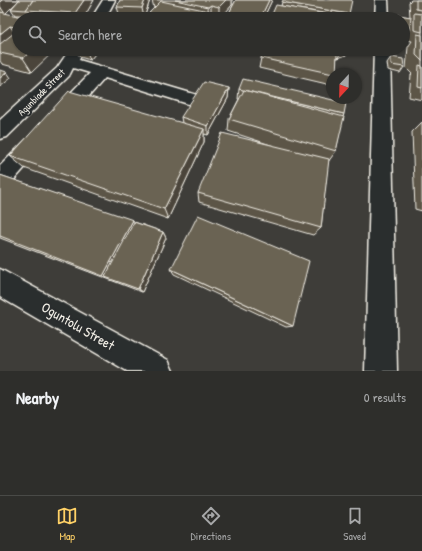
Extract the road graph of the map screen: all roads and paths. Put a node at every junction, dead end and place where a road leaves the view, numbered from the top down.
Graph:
1 (109, 0) edge
2 (382, 0) edge
3 (102, 12) edge
4 (382, 12) edge
5 (73, 56) edge
6 (76, 56) edge
7 (382, 56) edge
8 (102, 71) junction
9 (198, 101) edge
10 (0, 132) edge
11 (6, 175) edge
12 (0, 282) edge
13 (157, 371) edge
14 (381, 371) edge

1 - 3 street
2 - 4 street
5 - 10 street, Agunbiade Street
6 - 8 street
7 - 14 street
8 - 9 street
8 - 11 street
12 - 13 street, Oguntolu Street

